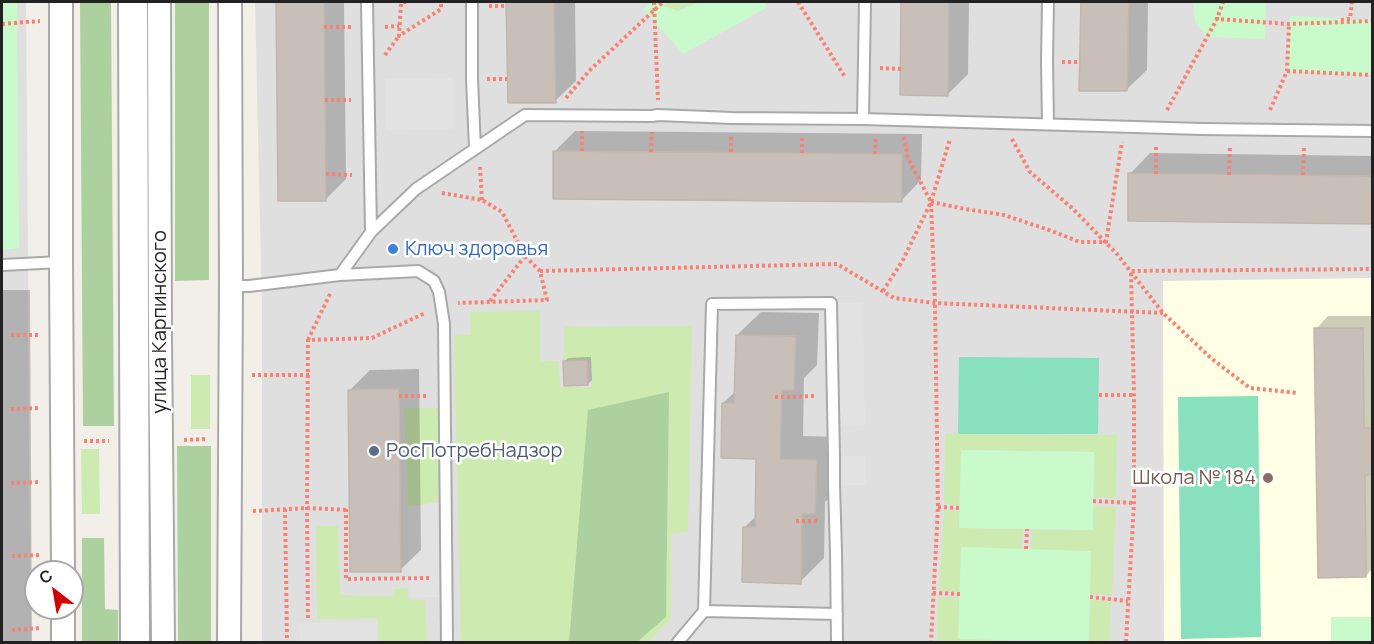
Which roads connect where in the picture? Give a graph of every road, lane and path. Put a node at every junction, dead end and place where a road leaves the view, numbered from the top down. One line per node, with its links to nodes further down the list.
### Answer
1 (61, 2): 55 (street)
2 (133, 2): 112 (street, улица Карпинского)
3 (159, 2): 113 (street, улица Карпинского)
4 (230, 2): 61 (street)
5 (367, 2): 23 (lane)
6 (406, 2): 7 (path)
7 (441, 2)
8 (471, 2): 42 (lane)
9 (654, 2): 16 (path)
10 (663, 2): 16 (path)
11 (798, 2): 28 (path)
12 (865, 2): 28 (lane)
13 (1048, 2): 36 (lane)
14 (1221, 2): 17 (path)
15 (1352, 2): 21 (path)
16 (655, 9): 30 (path); 31 (path)
17 (1217, 19): 21 (path); 38 (path)
18 (42, 21): 20 (path)
19 (1372, 21): 21 (path)
20 (2, 24)
21 (1290, 24): 24 (path)
22 (324, 27): 23 (path)
23 (367, 27): 27 (lane)
24 (1287, 71): 25 (path); 29 (path)
25 (1372, 75)
26 (325, 100): 27 (path)
27 (368, 100): 48 (lane)
28 (863, 105): 32 (lane)
29 (1270, 110)
30 (552, 115): 31 (lane); 42 (lane)
31 (658, 115): 32 (lane)
32 (863, 119): 33 (lane)
33 (902, 120): 34 (lane); 51 (path)
34 (956, 122): 35 (lane); 51 (path)
35 (1003, 123): 36 (lane); 53 (path)
36 (1048, 124): 37 (lane)
37 (1125, 127): 38 (lane); 53 (path)
38 (1156, 128): 39 (lane); 45 (path)
39 (1230, 130): 40 (lane); 46 (path)
40 (1305, 131): 41 (lane); 47 (path)
41 (1372, 131)
42 (475, 149): 49 (lane)
43 (481, 170): 50 (path)
44 (326, 174): 48 (path)
45 (1156, 174)
46 (1229, 175)
47 (1303, 175)
48 (369, 176): 52 (lane)
49 (416, 189): 50 (path); 52 (lane)
50 (482, 200): 54 (path)
51 (931, 202): 53 (path); 62 (path); 64 (path)
52 (370, 232): 60 (lane)
53 (1106, 242): 59 (path)
54 (525, 256): 58 (path); 63 (path)
55 (61, 261): 56 (lane); 99 (street)
56 (2, 266)
57 (1372, 269): 59 (path)
58 (540, 271): 62 (path); 63 (path)
59 (1131, 272): 66 (path); 67 (path)
60 (340, 275): 61 (lane); 65 (lane); 70 (path)
61 (231, 286): 114 (street)
62 (883, 291): 64 (path)
63 (490, 301): 65 (path)
64 (935, 303): 66 (path); 90 (path)
65 (442, 305): 70 (path); 78 (lane)
66 (1132, 311): 67 (path); 75 (path)
67 (1163, 313): 73 (path)
68 (11, 335): 69 (path)
69 (43, 335)
70 (308, 340): 72 (path)
71 (251, 375): 72 (path)
72 (309, 375): 91 (path)
73 (1298, 393)
74 (1099, 395): 75 (path)
75 (1134, 395): 89 (path)
76 (399, 396): 78 (path)
77 (833, 396): 79 (path); 105 (lane); 106 (lane)
78 (444, 397): 116 (lane)
79 (775, 397)
80 (43, 408): 81 (path)
81 (11, 409)
82 (207, 439): 83 (path)
83 (180, 440)
84 (77, 441): 85 (path)
85 (119, 441)
86 (43, 482): 87 (path)
87 (11, 483)
88 (1093, 501): 89 (path)
89 (1134, 503): 104 (path)
90 (938, 507): 92 (path); 101 (path)
91 (307, 508): 93 (path); 100 (path); 107 (path)
92 (960, 508)
93 (285, 509): 94 (path); 115 (path)
94 (252, 511)
95 (1027, 529): 96 (path)
96 (1026, 549)
97 (43, 555): 98 (path)
98 (12, 556)
99 (63, 560)
100 (409, 578)
101 (933, 592): 102 (path); 119 (path)
102 (960, 594)
103 (1090, 597): 104 (path)
104 (1128, 601): 120 (path)
105 (704, 611): 106 (lane); 117 (lane)
106 (837, 614): 118 (lane)
107 (308, 618)
108 (63, 620): 111 (street)
109 (43, 628): 110 (path)
110 (12, 630)
111 (63, 642)
112 (135, 642)
113 (163, 642)
114 (230, 642)
115 (287, 642)
116 (447, 642)
117 (678, 642)
118 (837, 642)
119 (931, 642)
120 (1126, 642)

